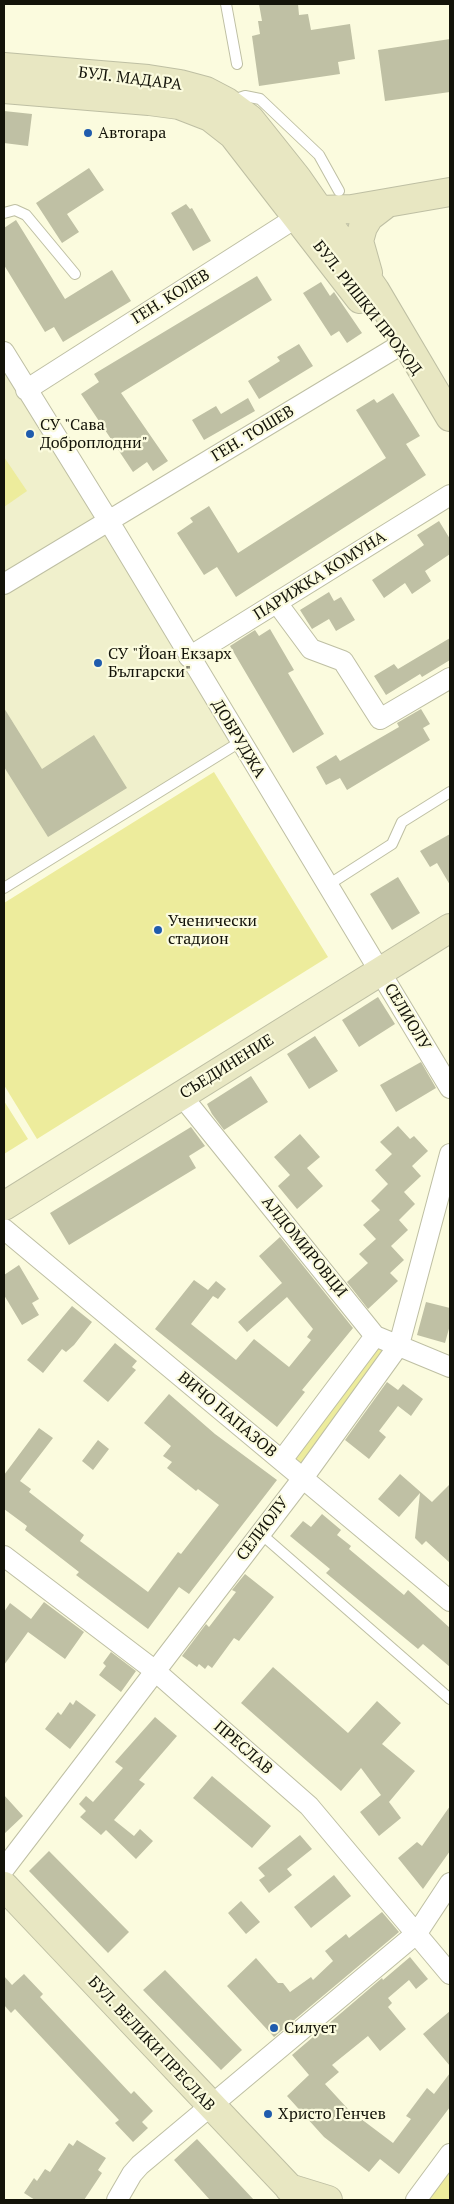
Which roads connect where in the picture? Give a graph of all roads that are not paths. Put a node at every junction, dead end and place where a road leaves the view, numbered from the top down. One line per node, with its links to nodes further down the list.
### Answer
1 (226, 4): 2 (lane)
2 (237, 64)
3 (4, 67): 5 (main road, БУЛ. МАДАРА)
4 (4, 89): 10 (main road, БУЛ. МАДАРА)
5 (227, 102): 7 (lane); 10 (main road, БУЛ. МАДАРА)
6 (450, 181): 7 (main road)
7 (340, 191): 10 (main road)
8 (450, 192): 9 (main road)
9 (386, 204): 10 (main road); 13 (main road)
10 (301, 205): 13 (main road, БУЛ. РИШКИ ПРОХОД); 14 (main road, БУЛ. РИШКИ ПРОХОД); 16 (street, ГЕН. КОЛЕВ)
11 (4, 213): 12 (lane)
12 (75, 274)
13 (375, 290): 17 (main road, БУЛ. РИШКИ ПРОХОД)
14 (397, 347): 17 (main road, БУЛ. РИШКИ ПРОХОД); 19 (street, ГЕН. ТОШЕВ)
15 (4, 352): 16 (street, ДОБРУДЖА)
16 (26, 390): 19 (street, ДОБРУДЖА)
17 (450, 417)
18 (450, 495): 21 (street, ПАРИЖКА КОМУНА)
19 (108, 520): 20 (street, ГЕН. ТОШЕВ); 22 (street, ДОБРУДЖА)
20 (4, 584)
21 (277, 603): 22 (street, ПАРИЖКА КОМУНА); 23 (street)
22 (189, 657): 24 (street, ДОБРУДЖА)
23 (450, 678)
24 (240, 742): 26 (street, ДОБРУДЖА); 27 (lane)
25 (450, 792): 26 (lane)
26 (328, 885): 29 (street, ДОБРУДЖА)
27 (4, 888)
28 (450, 928): 29 (main road, СЪЕДИНЕНИЕ)
29 (380, 972): 30 (street, СЕЛИОЛУ); 31 (main road, СЪЕДИНЕНИЕ)
30 (450, 1088)
31 (181, 1095): 33 (main road, СЪЕДИНЕНИЕ); 35 (street, АЛДОМИРОВЦИ)
32 (450, 1154): 36 (street, СЕЛИОЛУ)
33 (4, 1206)
34 (4, 1229): 38 (street, ВИЧО ПАПАЗОВ)
35 (376, 1336): 36 (street, АЛДОМИРОВЦИ); 38 (street)
36 (399, 1345): 37 (street, АЛДОМИРОВЦИ); 39 (street, СЕЛИОЛУ)
37 (450, 1367)
38 (282, 1460): 39 (street, ВИЧО ПАПАЗОВ)
39 (303, 1478): 40 (street, СЕЛИОЛУ); 42 (street, ВИЧО ПАПАЗОВ)
40 (260, 1533): 43 (street, СЕЛИОЛУ); 44 (lane)
41 (4, 1556): 43 (street, ПРЕСЛАВ)
42 (450, 1601)
43 (154, 1670): 45 (street, СЕЛИОЛУ); 48 (street, ПРЕСЛАВ)
44 (450, 1699)
45 (4, 1869)
46 (450, 1884): 48 (street)
47 (4, 1886): 50 (main road, БУЛ. ВЕЛИКИ ПРЕСЛАВ)
48 (417, 1933): 49 (street, ПРЕСЛАВ); 50 (street)
49 (450, 1974)
50 (211, 2108): 52 (main road, БУЛ. ВЕЛИКИ ПРЕСЛАВ); 53 (street)
51 (450, 2154): 55 (street)
52 (295, 2194): 54 (main road)
53 (117, 2200)
54 (328, 2200)
55 (416, 2200)

